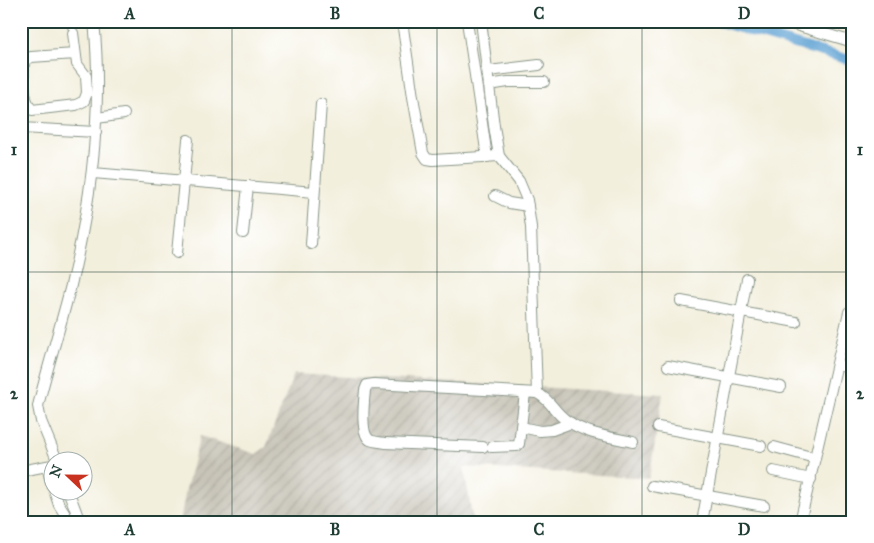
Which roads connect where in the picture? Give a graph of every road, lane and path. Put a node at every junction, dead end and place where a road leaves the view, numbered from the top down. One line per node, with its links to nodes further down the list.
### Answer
1 (94, 21): 15 (street)
2 (402, 21): 20 (street)
3 (467, 21): 20 (street)
4 (481, 21): 10 (street)
5 (782, 21): 7 (street)
6 (72, 26): 8 (street)
7 (853, 42)
8 (75, 54): 8 (street)
9 (539, 65): 10 (street)
10 (488, 71): 12 (street)
11 (544, 82): 12 (street)
12 (490, 85): 19 (street)
13 (321, 104): 24 (street)
14 (124, 114): 15 (street)
15 (97, 118): 17 (street)
16 (21, 128): 17 (street)
17 (96, 132): 21 (street)
18 (188, 140): 22 (street)
19 (499, 156): 20 (street); 26 (street)
20 (487, 157)
21 (93, 173): 22 (street); 49 (street)
22 (184, 181): 23 (street); 29 (street)
23 (248, 186): 24 (street); 27 (street)
24 (314, 192): 28 (street)
25 (495, 196): 26 (street)
26 (528, 206): 41 (street)
27 (243, 233)
28 (311, 244)
29 (177, 253)
30 (747, 279): 33 (street)
31 (681, 301): 33 (street)
32 (849, 312): 35 (street)
33 (741, 313): 34 (street); 38 (street)
34 (796, 322)
35 (837, 365): 37 (street); 50 (street)
36 (668, 366): 38 (street)
37 (853, 369)
38 (729, 377): 39 (street); 45 (street)
39 (781, 386)
40 (525, 393): 41 (street); 43 (street); 43 (street)
41 (537, 393): 42 (street)
42 (571, 423): 43 (street); 46 (street)
43 (521, 427)
44 (658, 427): 45 (street)
45 (718, 438): 47 (street); 56 (street)
46 (633, 442)
47 (761, 446)
48 (774, 447): 50 (street)
49 (48, 450)
50 (815, 458): 54 (street)
51 (42, 466): 52 (street)
52 (21, 470)
53 (773, 471): 54 (street)
54 (811, 479): 62 (street)
55 (652, 486): 56 (street)
56 (707, 496): 59 (street); 61 (street)
57 (58, 500): 60 (street)
58 (71, 500): 60 (street)
59 (764, 506)
60 (76, 521)
61 (702, 522)
62 (800, 522)

